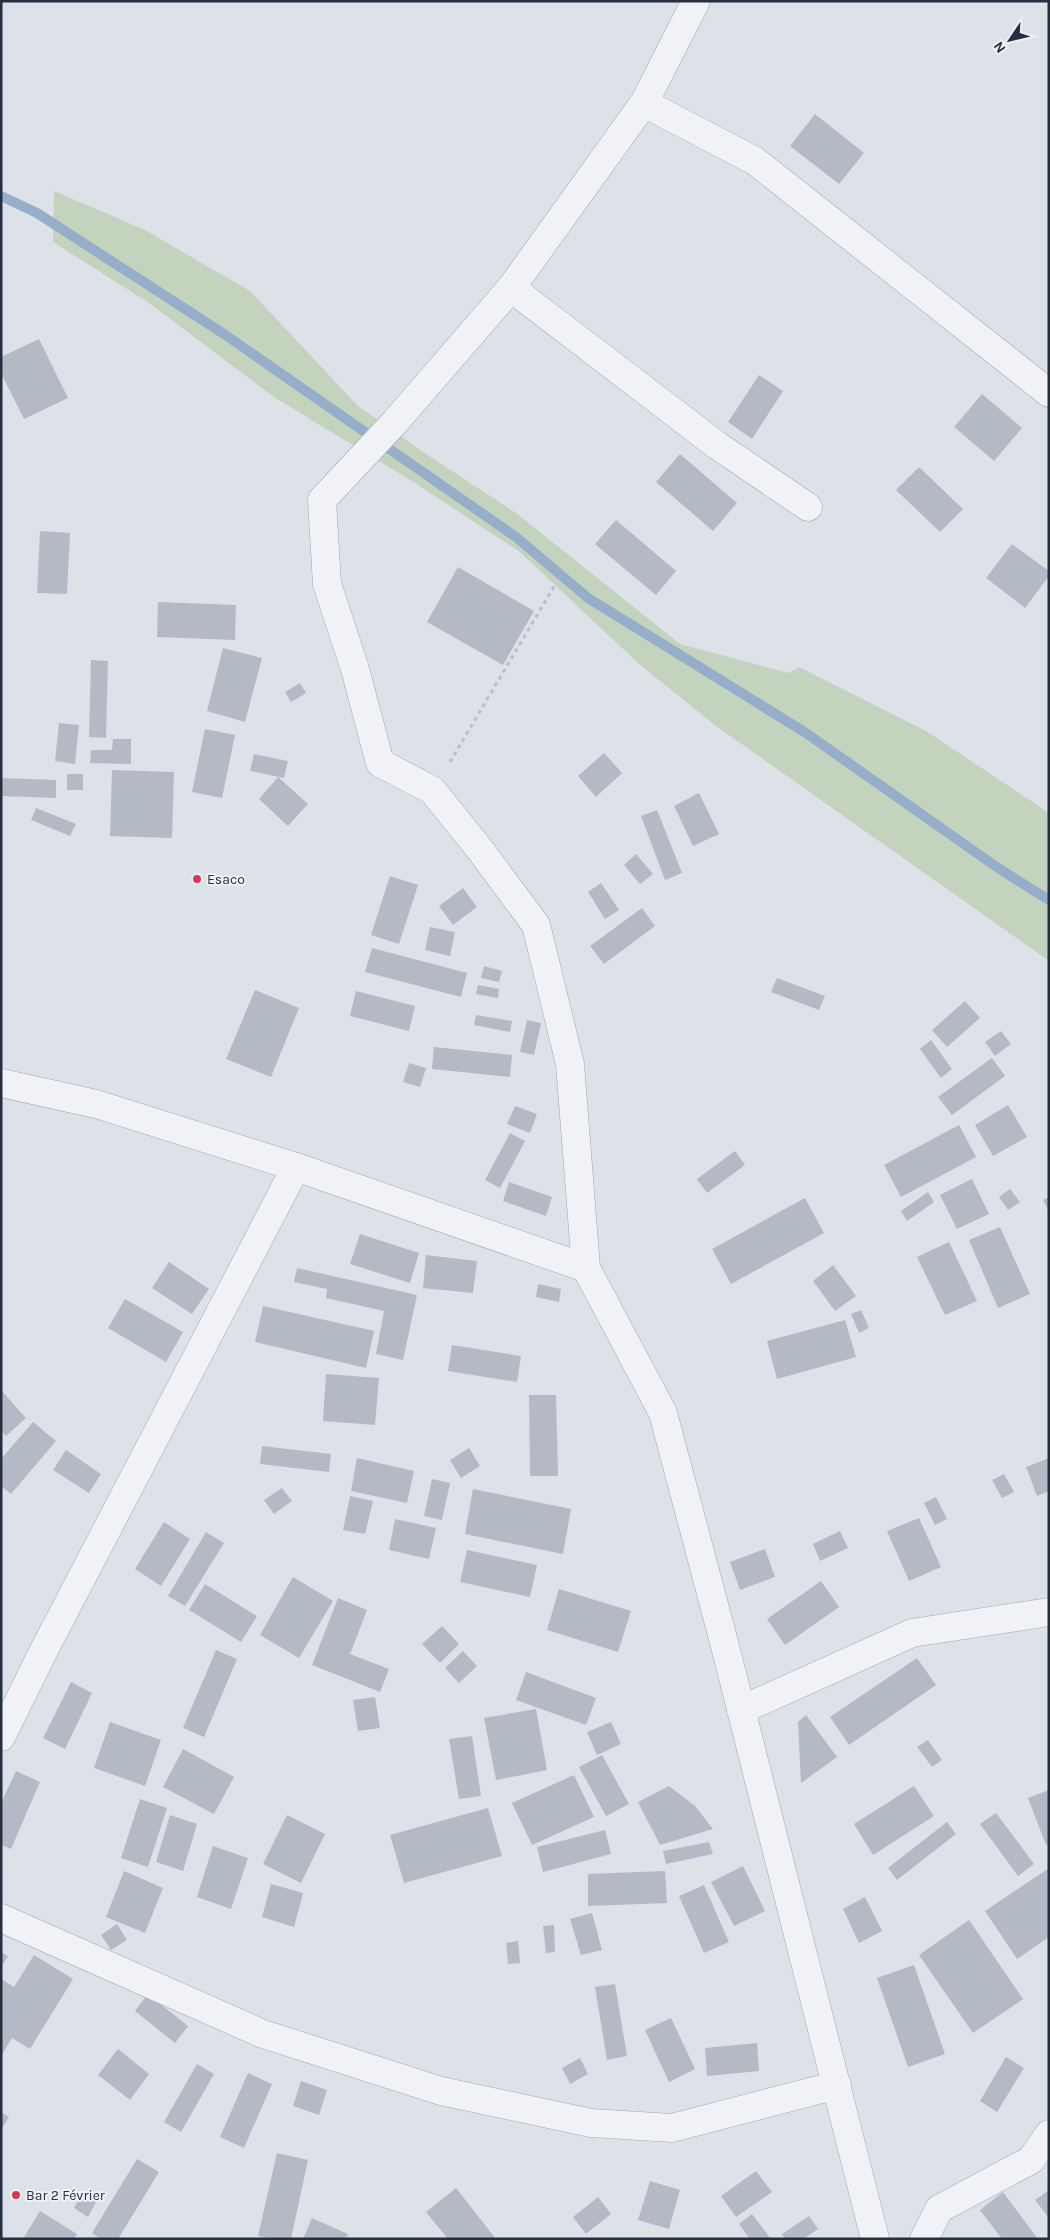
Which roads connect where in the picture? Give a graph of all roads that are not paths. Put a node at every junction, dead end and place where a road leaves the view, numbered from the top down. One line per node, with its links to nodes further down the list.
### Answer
1 (696, 1): 2 (street)
2 (644, 103): 3 (street); 4 (street)
3 (511, 288): 5 (street); 8 (street)
4 (1049, 393)
5 (808, 507)
6 (1, 1082): 7 (street)
7 (296, 1167): 8 (street); 11 (street)
8 (586, 1268): 10 (street)
9 (1049, 1612): 10 (street)
10 (741, 1710): 13 (street)
11 (1, 1737)
12 (1, 1918): 13 (street)
13 (837, 2085): 15 (street)
14 (1049, 2134): 16 (street)
15 (875, 2239)
16 (924, 2239)

